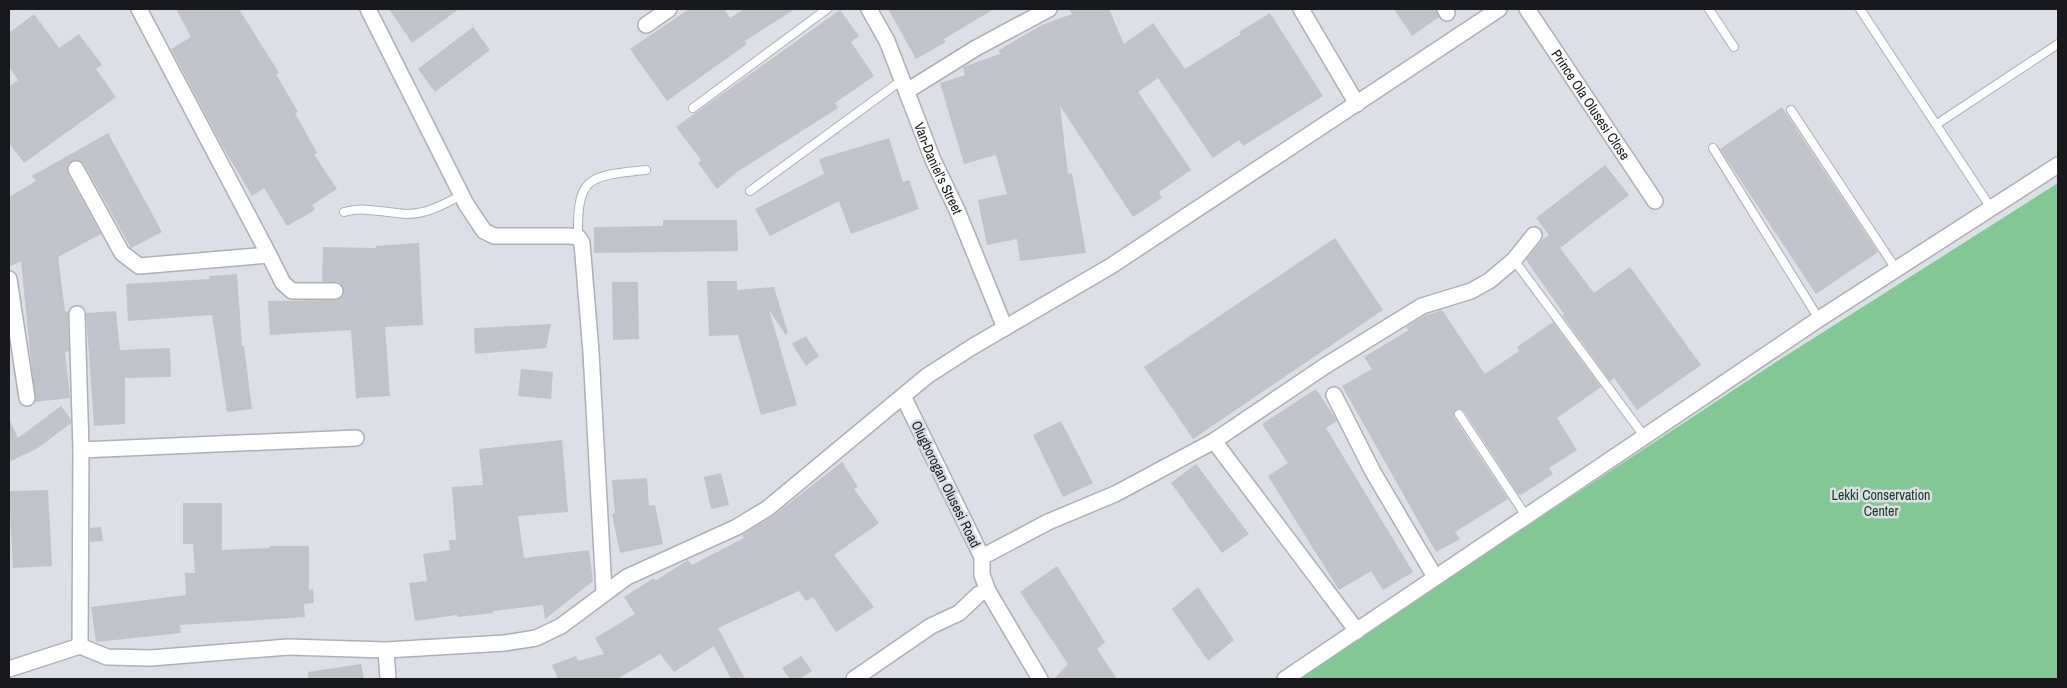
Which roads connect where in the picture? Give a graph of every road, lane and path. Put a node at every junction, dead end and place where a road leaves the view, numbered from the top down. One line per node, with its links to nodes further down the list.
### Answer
1 (139, 9): 31 (street)
2 (368, 9): 25 (street)
3 (669, 9): 12 (street)
4 (827, 9): 17 (lane)
5 (869, 9): 15 (street, Van-Daniel’s Street)
6 (1049, 9): 15 (street)
7 (1301, 9): 16 (street)
8 (1499, 9): 16 (street)
9 (1527, 9): 26 (street, Prince Ola Olusesi Close)
10 (1709, 9): 14 (lane)
11 (1860, 9): 19 (lane)
12 (646, 25)
13 (2058, 44): 19 (lane)
14 (1734, 47)
15 (904, 85): 24 (lane); 38 (street, Van-Daniel’s Street)
16 (1357, 104): 38 (street)
17 (693, 108)
18 (1791, 110): 33 (lane)
19 (1936, 124): 27 (lane)
20 (1713, 148): 37 (lane)
21 (2058, 165): 27 (street)
22 (76, 169): 31 (street)
23 (646, 170): 30 (lane)
24 (750, 191)
25 (462, 195): 28 (lane); 30 (street)
26 (1655, 201)
27 (1991, 208): 33 (street)
28 (344, 212)
29 (1534, 235): 32 (street)
30 (578, 237): 51 (street)
31 (269, 255): 35 (street)
32 (1514, 260): 43 (lane); 45 (street)
33 (1896, 269): 37 (street)
34 (9, 279): 41 (street)
35 (335, 291)
36 (77, 314): 46 (street)
37 (1819, 319): 43 (street)
38 (1005, 328): 40 (street)
39 (1334, 395): 49 (street)
40 (903, 396): 48 (street, Olugborogan Olusesi Road); 51 (street)
41 (27, 398)
42 (1459, 414): 47 (lane)
43 (1644, 436): 47 (street)
44 (356, 438): 46 (street)
45 (1214, 441): 48 (street); 52 (street)
46 (81, 450): 53 (street)
47 (1526, 516): 49 (street)
48 (982, 557): 50 (street, Olugborogan Olusesi Road)
49 (1435, 577): 52 (street)
50 (988, 590): 57 (street); 58 (street, Olugborogan Olusesi Road)
51 (604, 592): 54 (street)
52 (1357, 631): 59 (street)
53 (80, 646): 54 (street); 55 (street)
54 (386, 650): 56 (street)
55 (13, 672)
56 (388, 679)
57 (854, 679)
58 (1040, 679)
59 (1285, 679)

